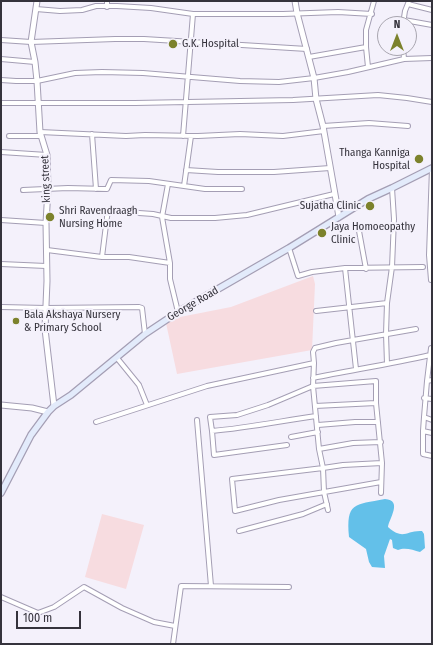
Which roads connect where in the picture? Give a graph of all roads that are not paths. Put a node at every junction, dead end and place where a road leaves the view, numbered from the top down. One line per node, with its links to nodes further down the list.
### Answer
1 (37, 1): 7 (street, king street)
2 (107, 1): 6 (street)
3 (295, 1): 9 (street)
4 (374, 1): 11 (street)
5 (408, 3): 8 (street); 12 (street)
6 (107, 7): 7 (street); 10 (street)
7 (36, 10): 16 (street, king street)
8 (432, 10)
9 (297, 13): 10 (street); 11 (street); 19 (street)
10 (193, 14): 17 (street)
11 (372, 14): 18 (street)
12 (405, 16)
13 (417, 23): 14 (street)
14 (432, 25)
15 (1, 40): 16 (street)
16 (31, 42): 17 (street); 24 (street, king street)
17 (191, 42): 19 (street); 26 (street)
18 (366, 47): 20 (street); 25 (street)
19 (307, 49): 20 (street)
20 (310, 57): 27 (street)
21 (404, 58): 22 (street); 25 (street)
22 (432, 58)
23 (1, 59): 24 (street)
24 (36, 62): 29 (street, king street)
25 (368, 67): 27 (street)
26 (187, 77): 27 (street); 29 (street); 31 (street)
27 (314, 78): 30 (street)
28 (1, 80): 29 (street)
29 (37, 81): 34 (street, king street)
30 (316, 99): 31 (street); 32 (street); 36 (street)
31 (185, 102): 34 (street); 40 (street)
32 (432, 102)
33 (1, 103): 34 (street)
34 (38, 103): 37 (street, king street)
35 (408, 126): 36 (street)
36 (323, 129): 41 (street); 44 (street)
37 (40, 134): 38 (street); 39 (street); 43 (street, king street)
38 (92, 134): 40 (street); 50 (street)
39 (9, 136)
40 (183, 136): 41 (street)
41 (191, 136): 46 (street)
42 (1, 152): 43 (street)
43 (47, 154): 53 (street, king street)
44 (330, 168): 46 (street); 54 (street)
45 (432, 168): 49 (main road, George Road); 70 (street)
46 (186, 170): 48 (street)
47 (168, 184): 48 (street); 50 (street); 55 (street)
48 (184, 186): 51 (street)
49 (392, 188): 56 (main road, George Road); 66 (street)
50 (96, 189): 53 (street)
51 (242, 189)
52 (23, 190): 53 (street)
53 (48, 190): 58 (street, king street)
54 (334, 194): 55 (street); 56 (street)
55 (162, 217): 62 (street); 63 (street)
56 (339, 217): 60 (main road, George Road)
57 (1, 220): 58 (street)
58 (46, 223): 61 (street, king street)
59 (359, 231): 69 (street)
60 (289, 248): 68 (street); 76 (main road, George Road)
61 (47, 250): 62 (street); 65 (street, king street)
62 (102, 257): 63 (street)
63 (170, 263): 76 (street)
64 (1, 264): 65 (street)
65 (46, 266): 74 (street, king street)
66 (392, 267): 67 (street); 69 (street); 71 (street)
67 (423, 267)
68 (345, 268): 69 (street); 73 (street)
69 (366, 268)
70 (431, 280)
71 (387, 303): 73 (street); 79 (street)
72 (1, 307): 74 (street)
73 (350, 307): 75 (street); 80 (street)
74 (46, 308): 78 (street); 96 (street, king street)
75 (316, 311)
76 (178, 312): 78 (main road, George Road)
77 (416, 329): 79 (street)
78 (145, 334): 83 (main road, George Road)
79 (386, 334): 80 (street); 86 (street)
80 (354, 340): 85 (street); 87 (street)
81 (432, 348): 82 (street)
82 (430, 355): 84 (street); 86 (street)
83 (117, 358): 95 (street); 96 (main road, George Road)
84 (430, 362): 89 (street)
85 (314, 363): 88 (street); 95 (street)
86 (387, 364): 87 (street)
87 (356, 369): 88 (street)
88 (312, 378): 90 (street)
89 (430, 380): 91 (street)
90 (313, 386): 93 (street); 97 (street); 106 (street)
91 (424, 398): 92 (street); 100 (street)
92 (432, 399)
93 (376, 403): 97 (street); 104 (street)
94 (1, 405): 98 (street)
95 (147, 405): 103 (street)
96 (54, 406): 98 (main road, George Road)
97 (315, 406): 99 (street)
98 (48, 412): 119 (main road, George Road)
99 (316, 416): 105 (street); 106 (street)
100 (424, 417): 102 (street); 107 (street)
101 (197, 420): 124 (street)
102 (432, 420)
103 (96, 422)
104 (378, 422): 105 (street); 111 (street)
105 (318, 425): 108 (street)
106 (212, 431): 112 (street)
107 (423, 431): 109 (street); 114 (street)
108 (318, 432): 110 (street); 113 (street)
109 (432, 433)
110 (291, 437)
111 (380, 442): 113 (street); 115 (street)
112 (287, 445)
113 (319, 449): 116 (street)
114 (432, 456)
115 (382, 464): 116 (street); 117 (street)
116 (323, 468): 118 (street); 118 (street)
117 (380, 482): 118 (street); 120 (street)
118 (324, 492): 121 (street)
119 (1, 493)
120 (381, 493)
121 (327, 504): 122 (street); 123 (street)
122 (328, 510)
123 (239, 531)
124 (211, 586): 125 (street); 127 (street)
125 (289, 587)
126 (1, 596): 127 (street)
127 (175, 626): 128 (street)
128 (172, 644)

